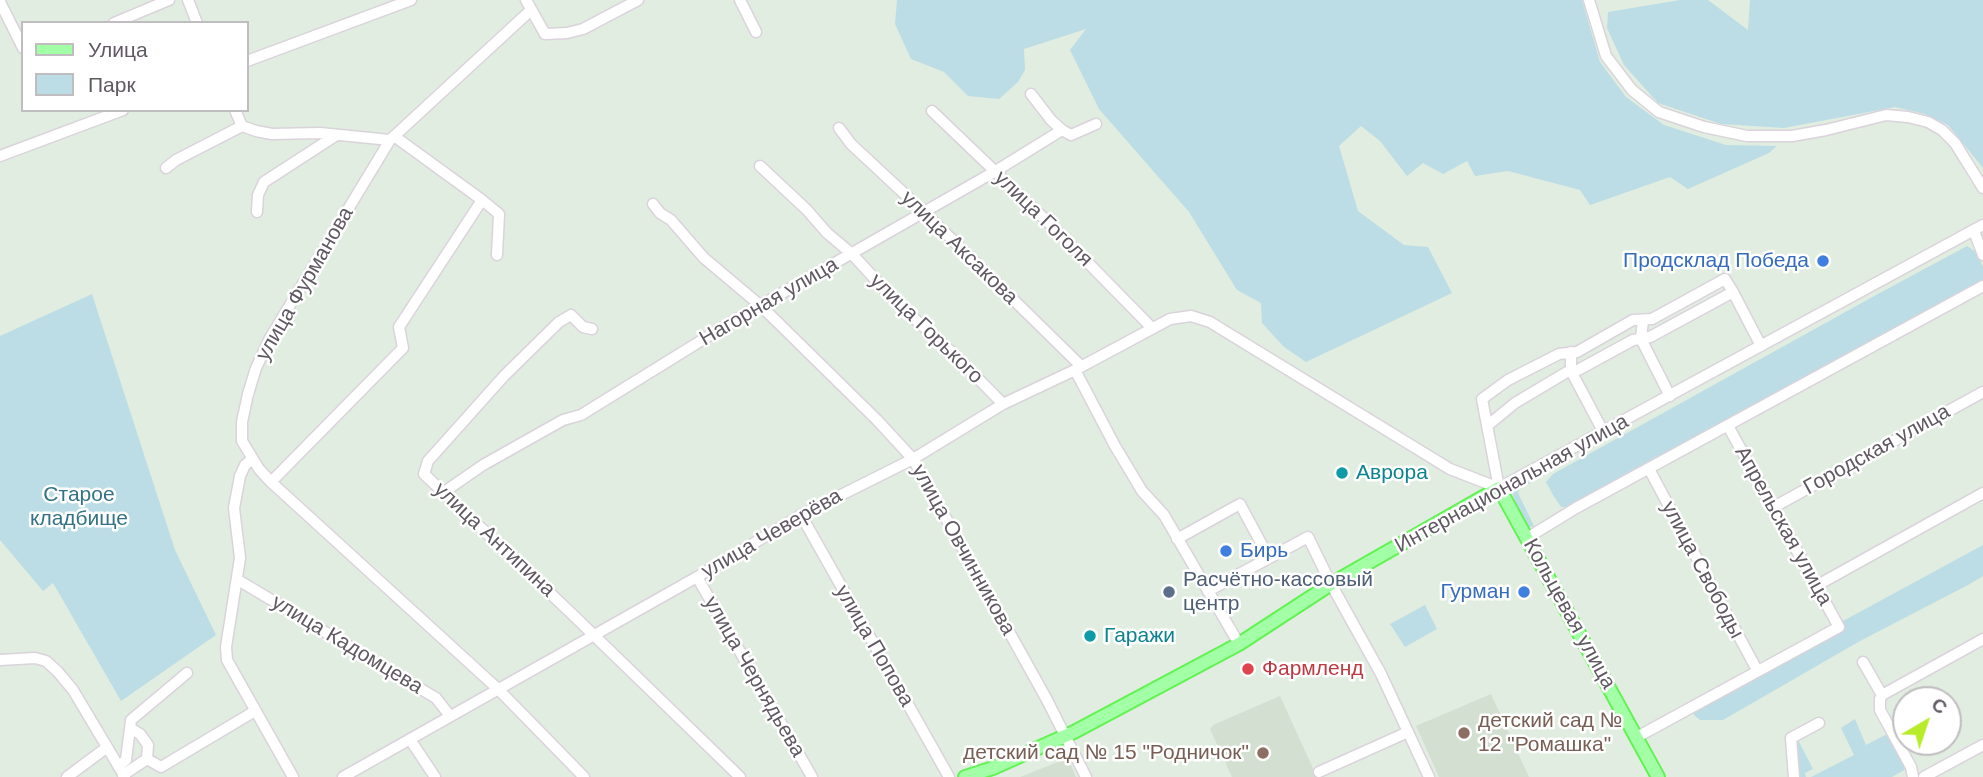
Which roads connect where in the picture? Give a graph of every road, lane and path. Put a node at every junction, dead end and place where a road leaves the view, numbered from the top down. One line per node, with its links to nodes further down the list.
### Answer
1 (169, 0): 10 (street)
2 (188, 0): 11 (street)
3 (411, 0): 14 (street)
4 (526, 0): 9 (street)
5 (638, 0): 9 (street)
6 (740, 0): 12 (street)
7 (1589, 0): 29 (street)
8 (0, 2): 13 (street)
9 (531, 10): 24 (street, улица Фурманова)
10 (119, 21)
11 (196, 21)
12 (756, 32)
13 (21, 44)
14 (248, 61)
15 (1031, 94): 22 (street)
16 (932, 111): 28 (street, улица Гоголя)
17 (118, 112): 25 (street)
18 (237, 112): 20 (street)
19 (1096, 124): 22 (street, Нагорная улица)
20 (242, 126): 23 (street); 27 (street)
21 (839, 128): 33 (street, улица Аксакова)
22 (1062, 130): 28 (street, Нагорная улица)
23 (335, 136): 24 (street); 32 (street)
24 (392, 138): 30 (street); 55 (street, улица Фурманова)
25 (0, 156)
26 (760, 166): 35 (street, улица Горького)
27 (166, 168)
28 (995, 172): 33 (street, Нагорная улица); 42 (street, улица Гоголя)
29 (1983, 188)
30 (482, 201): 36 (street); 58 (street)
31 (653, 204): 40 (street, улица Овчинникова)
32 (257, 212)
33 (924, 212): 35 (street, Нагорная улица); 47 (street, улица Аксакова)
34 (1978, 228): 37 (street); 45 (street, Интернациональная улица)
35 (852, 254): 40 (street, Нагорная улица); 51 (street, улица Горького)
36 (497, 255)
37 (1983, 255)
38 (1983, 286): 53 (street)
39 (1733, 292): 41 (street); 44 (street); 45 (street)
40 (761, 306): 56 (street, улица Овчинникова); 60 (street, Нагорная улица)
41 (1643, 320): 44 (street); 46 (street)
42 (1152, 328): 47 (street, улица Чеверёва); 59 (street, улица Чеверёва)
43 (593, 329): 60 (street, улица Антипина)
44 (1641, 339): 48 (street); 50 (street)
45 (1762, 346): 50 (street, Интернациональная улица)
46 (1571, 352): 48 (street); 52 (street)
47 (1078, 368): 51 (street, улица Чеверёва); 65 (street, улица Аксакова)
48 (1571, 371): 52 (street); 54 (street)
49 (1983, 392): 62 (street, Городская улица)
50 (1670, 396): 54 (street, Интернациональная улица)
51 (1003, 404): 56 (street, улица Чеверёва)
52 (1487, 426): 59 (street)
53 (1728, 426): 57 (street); 62 (street, Апрельская улица)
54 (1604, 433): 59 (street, Интернациональная улица)
55 (252, 459): 58 (street, улица Фурманова); 68 (street)
56 (913, 459): 63 (street, улица Чеверёва); 86 (street, улица Овчинникова)
57 (1649, 469): 64 (street); 77 (street, улица Свободы)
58 (271, 482): 79 (street, улица Фурманова)
59 (1499, 488): 64 (main road, Кольцевая улица); 69 (main road, Интернациональная улица)
60 (444, 492): 72 (street, улица Антипина)
61 (1983, 494): 70 (street)
62 (1772, 508): 70 (street, Апрельская улица)
63 (801, 515): 67 (street, улица Чеверёва); 102 (street, улица Попова)
64 (1527, 538): 87 (main road, Кольцевая улица)
65 (1177, 539): 66 (street); 71 (street, улица Аксакова)
66 (1269, 558): 69 (street); 71 (street)
67 (697, 577): 72 (street, улица Чеверёва); 101 (street, улица Чернядьева)
68 (238, 580): 81 (street); 82 (street, улица Кадомцева)
69 (1331, 584): 74 (main road, Интернациональная улица); 85 (street)
70 (1816, 586): 77 (street, Апрельская улица)
71 (1209, 591): 74 (street, улица Аксакова)
72 (593, 636): 79 (street, улица Чеверёва); 100 (street, улица Антипина)
73 (1983, 639): 80 (street)
74 (1239, 644): 86 (main road, Интернациональная улица)
75 (0, 660): 90 (street)
76 (1863, 662): 80 (street)
77 (1757, 670): 87 (street)
78 (187, 673): 84 (street)
79 (498, 689): 82 (street, улица Чеверёва); 99 (street, улица Фурманова)
80 (1882, 695): 108 (street)
81 (255, 711): 91 (street); 96 (street)
82 (450, 716): 88 (street, улица Чеверёва)
83 (1819, 723): 107 (street)
84 (130, 728): 91 (street); 93 (street)
85 (1408, 732): 92 (street); 105 (street)
86 (1066, 736): 94 (main road, Интернациональная улица); 104 (street, улица Овчинникова)
87 (1637, 737): 106 (main road, Кольцевая улица)
88 (411, 741): 97 (street, улица Чеверёва); 98 (street)
89 (1983, 745): 109 (street)
90 (106, 748): 93 (street); 95 (street)
91 (147, 759): 93 (street)
92 (1319, 772)
93 (122, 773)
94 (994, 773): 103 (main road, Интернациональная улица)
95 (67, 777)
96 (293, 777)
97 (343, 777)
98 (435, 777)
99 (584, 777)
100 (740, 777)
101 (812, 777)
102 (949, 777)
103 (964, 777)
104 (1087, 777)
105 (1429, 777)
106 (1658, 777)
107 (1794, 777)
108 (1913, 777)
109 (1924, 777)

